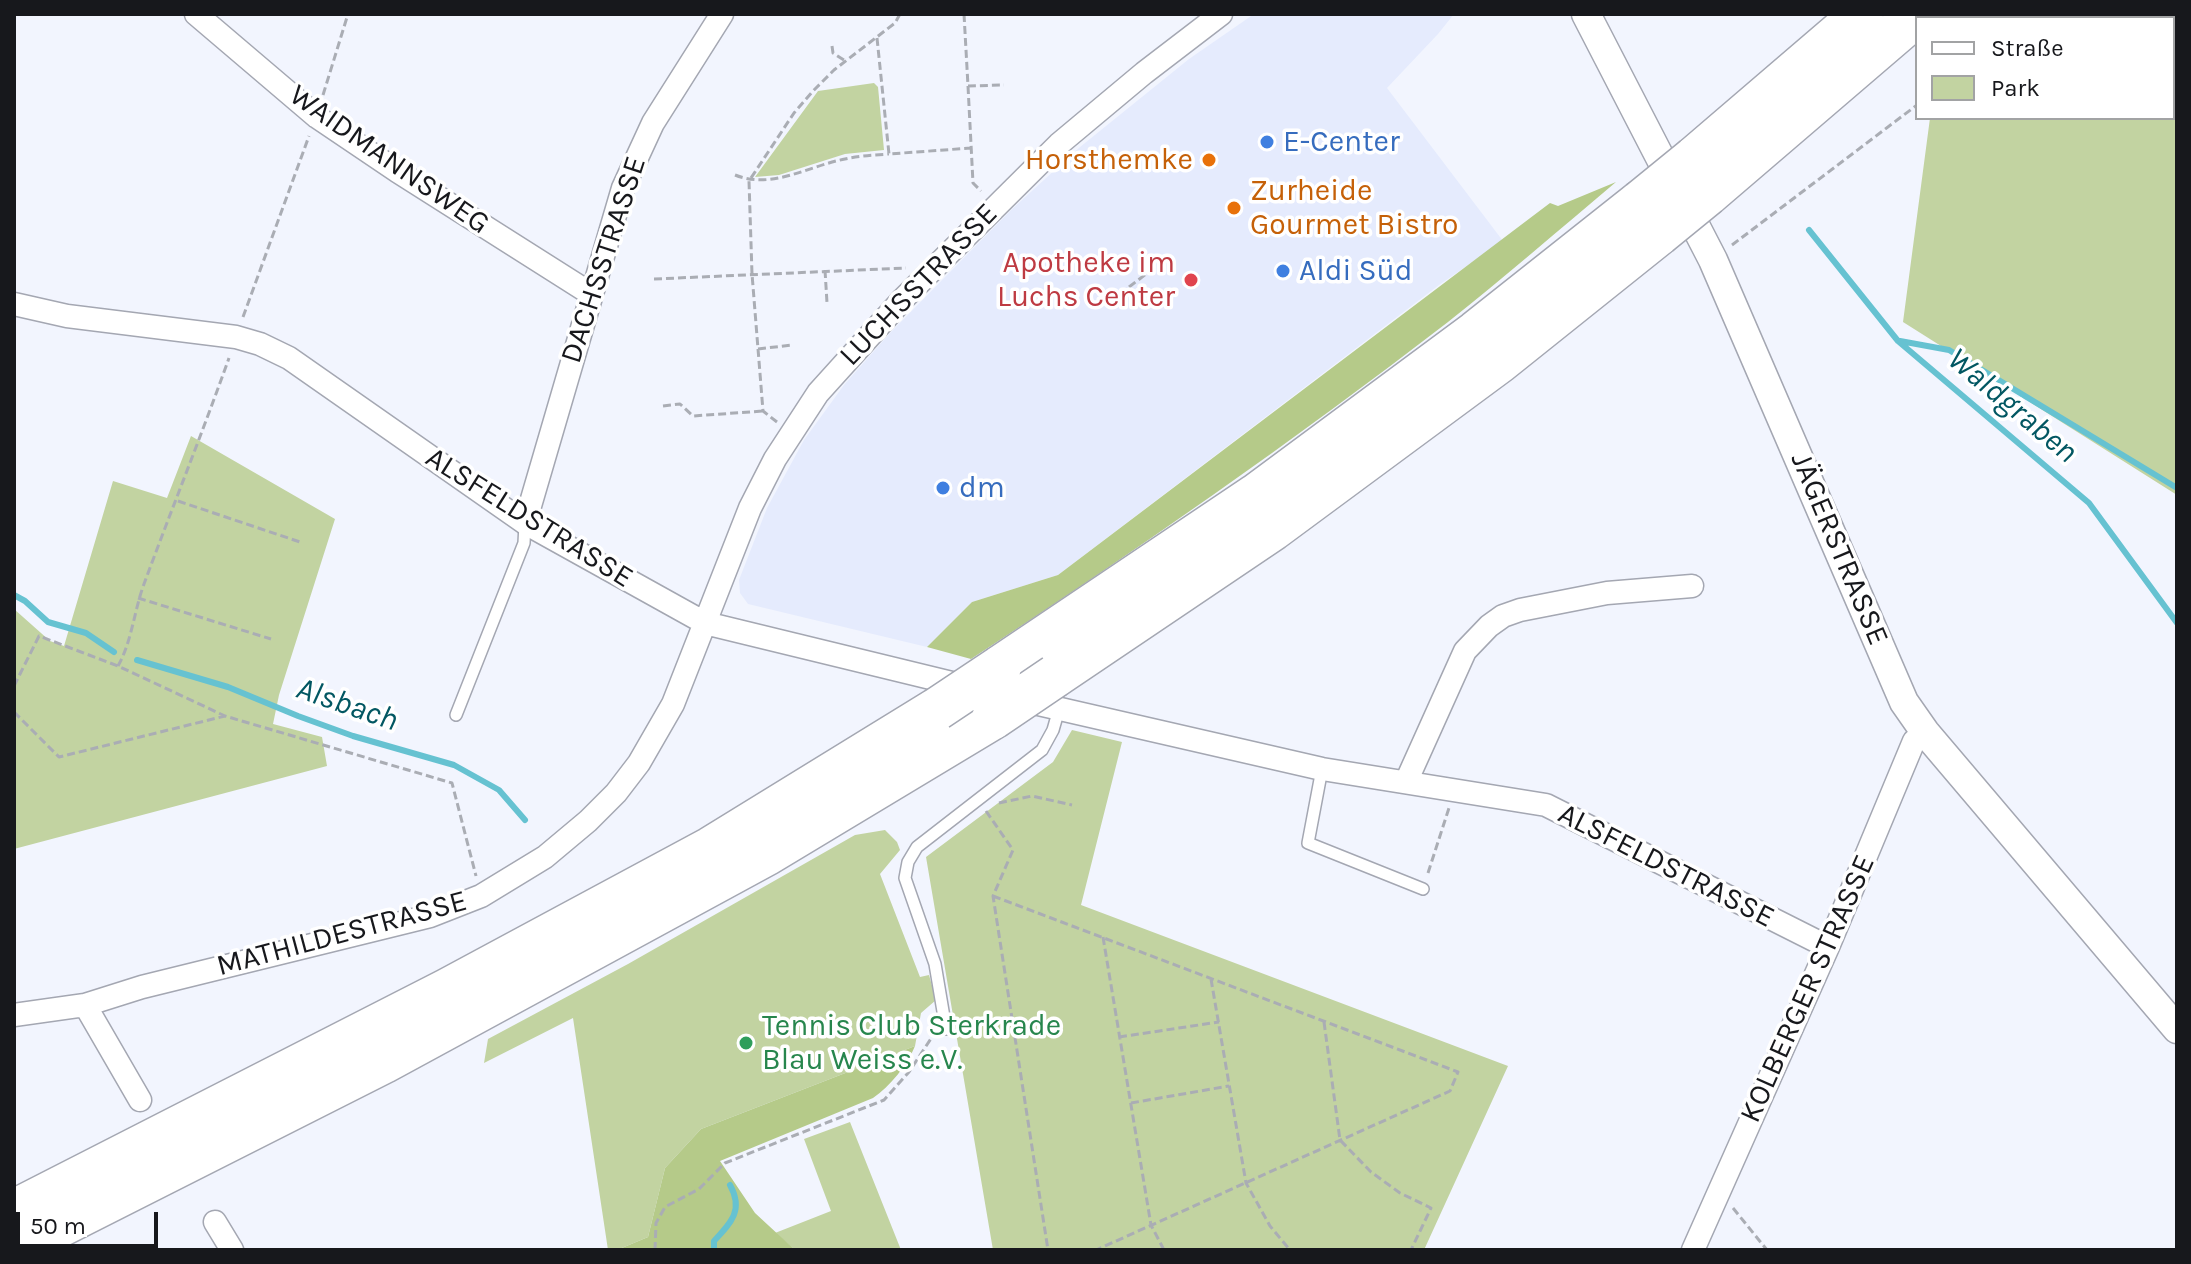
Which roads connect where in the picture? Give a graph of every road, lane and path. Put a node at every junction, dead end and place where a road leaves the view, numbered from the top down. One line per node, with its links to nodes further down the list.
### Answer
1 (196, 14): 16 (street, WAIDMANNSWEG)
2 (348, 14): 16 (path)
3 (722, 14): 31 (street, DACHSSTRASSE)
4 (900, 14): 10 (path)
5 (964, 14): 14 (path)
6 (1221, 14): 22 (street, LUCHSSTRASSE)
7 (1586, 14): 24 (street, JÄGERSTRASSE)
8 (1862, 14): 20 (highway)
9 (1915, 18): 20 (highway)
10 (877, 38): 12 (path); 18 (path)
11 (832, 46): 12 (path)
12 (846, 61): 21 (path)
13 (1004, 85): 14 (path)
14 (968, 86): 17 (path)
15 (1915, 107): 24 (path)
16 (317, 117): 31 (street, WAIDMANNSWEG); 34 (path)
17 (971, 148): 18 (path); 22 (path)
18 (889, 154): 21 (path)
19 (735, 175): 21 (path)
20 (1701, 176): 23 (highway, bridge)
21 (749, 181): 28 (path)
22 (995, 206): 26 (street, LUCHSSTRASSE)
23 (1650, 218): 49 (highway); 79 (highway, bridge)
24 (1713, 260): 53 (street, JÄGERSTRASSE)
25 (1158, 265): 30 (path)
26 (937, 267): 27 (path); 39 (street, LUCHSSTRASSE)
27 (825, 270): 28 (path); 32 (path)
28 (752, 274): 29 (path); 36 (path)
29 (654, 279)
30 (1129, 287)
31 (591, 294): 41 (street, DACHSSTRASSE)
32 (827, 303)
33 (14, 304): 34 (street, ALSFELDSTRASSE)
34 (236, 337): 40 (path); 41 (street, ALSFELDSTRASSE)
35 (792, 345): 36 (path)
36 (758, 349): 38 (path)
37 (663, 406): 38 (path)
38 (763, 411): 39 (path)
39 (791, 433): 45 (street, LUCHSSTRASSE)
40 (176, 501): 42 (path); 44 (path)
41 (525, 523): 45 (street, ALSFELDSTRASSE); 51 (lane)
42 (303, 543)
43 (1692, 586): 55 (street)
44 (138, 598): 46 (path); 47 (path)
45 (705, 623): 49 (street, ALSFELDSTRASSE); 61 (street, MATHILDESTRASSE)
46 (271, 639)
47 (118, 666): 48 (path); 52 (path)
48 (14, 686)
49 (1057, 693): 54 (street, ALSFELDSTRASSE); 57 (lane); 82 (highway, bridge)
50 (14, 712): 52 (path)
51 (456, 715)
52 (225, 716): 61 (path)
53 (1925, 732): 64 (street, KOLBERGER STRASSE); 71 (street, JÄGERSTRASSE)
54 (1322, 769): 55 (street, ALSFELDSTRASSE); 60 (lane)
55 (1406, 782): 56 (street, ALSFELDSTRASSE)
56 (1455, 790): 60 (path); 64 (street, ALSFELDSTRASSE)
57 (979, 797): 59 (path); 70 (lane)
58 (1072, 805): 59 (path)
59 (987, 813): 62 (path)
60 (1423, 889)
61 (481, 896): 66 (street, MATHILDESTRASSE)
62 (993, 896): 63 (path); 85 (path)
63 (1103, 937): 65 (path); 72 (path)
64 (1828, 947): 78 (street, KOLBERGER STRASSE)
65 (1211, 979): 68 (path); 69 (path)
66 (85, 1005): 67 (street, MATHILDESTRASSE); 74 (street)
67 (14, 1015)
68 (1219, 1022): 72 (path); 73 (path)
69 (1324, 1022): 76 (path); 76 (path)
70 (946, 1029): 84 (path)
71 (2177, 1029)
72 (1119, 1037): 75 (path)
73 (1229, 1086): 75 (path); 77 (path)
74 (140, 1100)
75 (1130, 1103): 81 (path)
76 (1340, 1140): 77 (path); 89 (path)
77 (1246, 1183): 81 (path); 88 (path)
78 (1715, 1199): 90 (street, KOLBERGER STRASSE); 91 (path)
79 (14, 1211)
80 (215, 1222): 83 (street)
81 (1151, 1225): 86 (path); 87 (path)
82 (14, 1249)
83 (232, 1250)
84 (655, 1250)
85 (1048, 1250)
86 (1096, 1250)
87 (1164, 1250)
88 (1290, 1250)
89 (1411, 1250)
90 (1693, 1250)
91 (1767, 1250)

